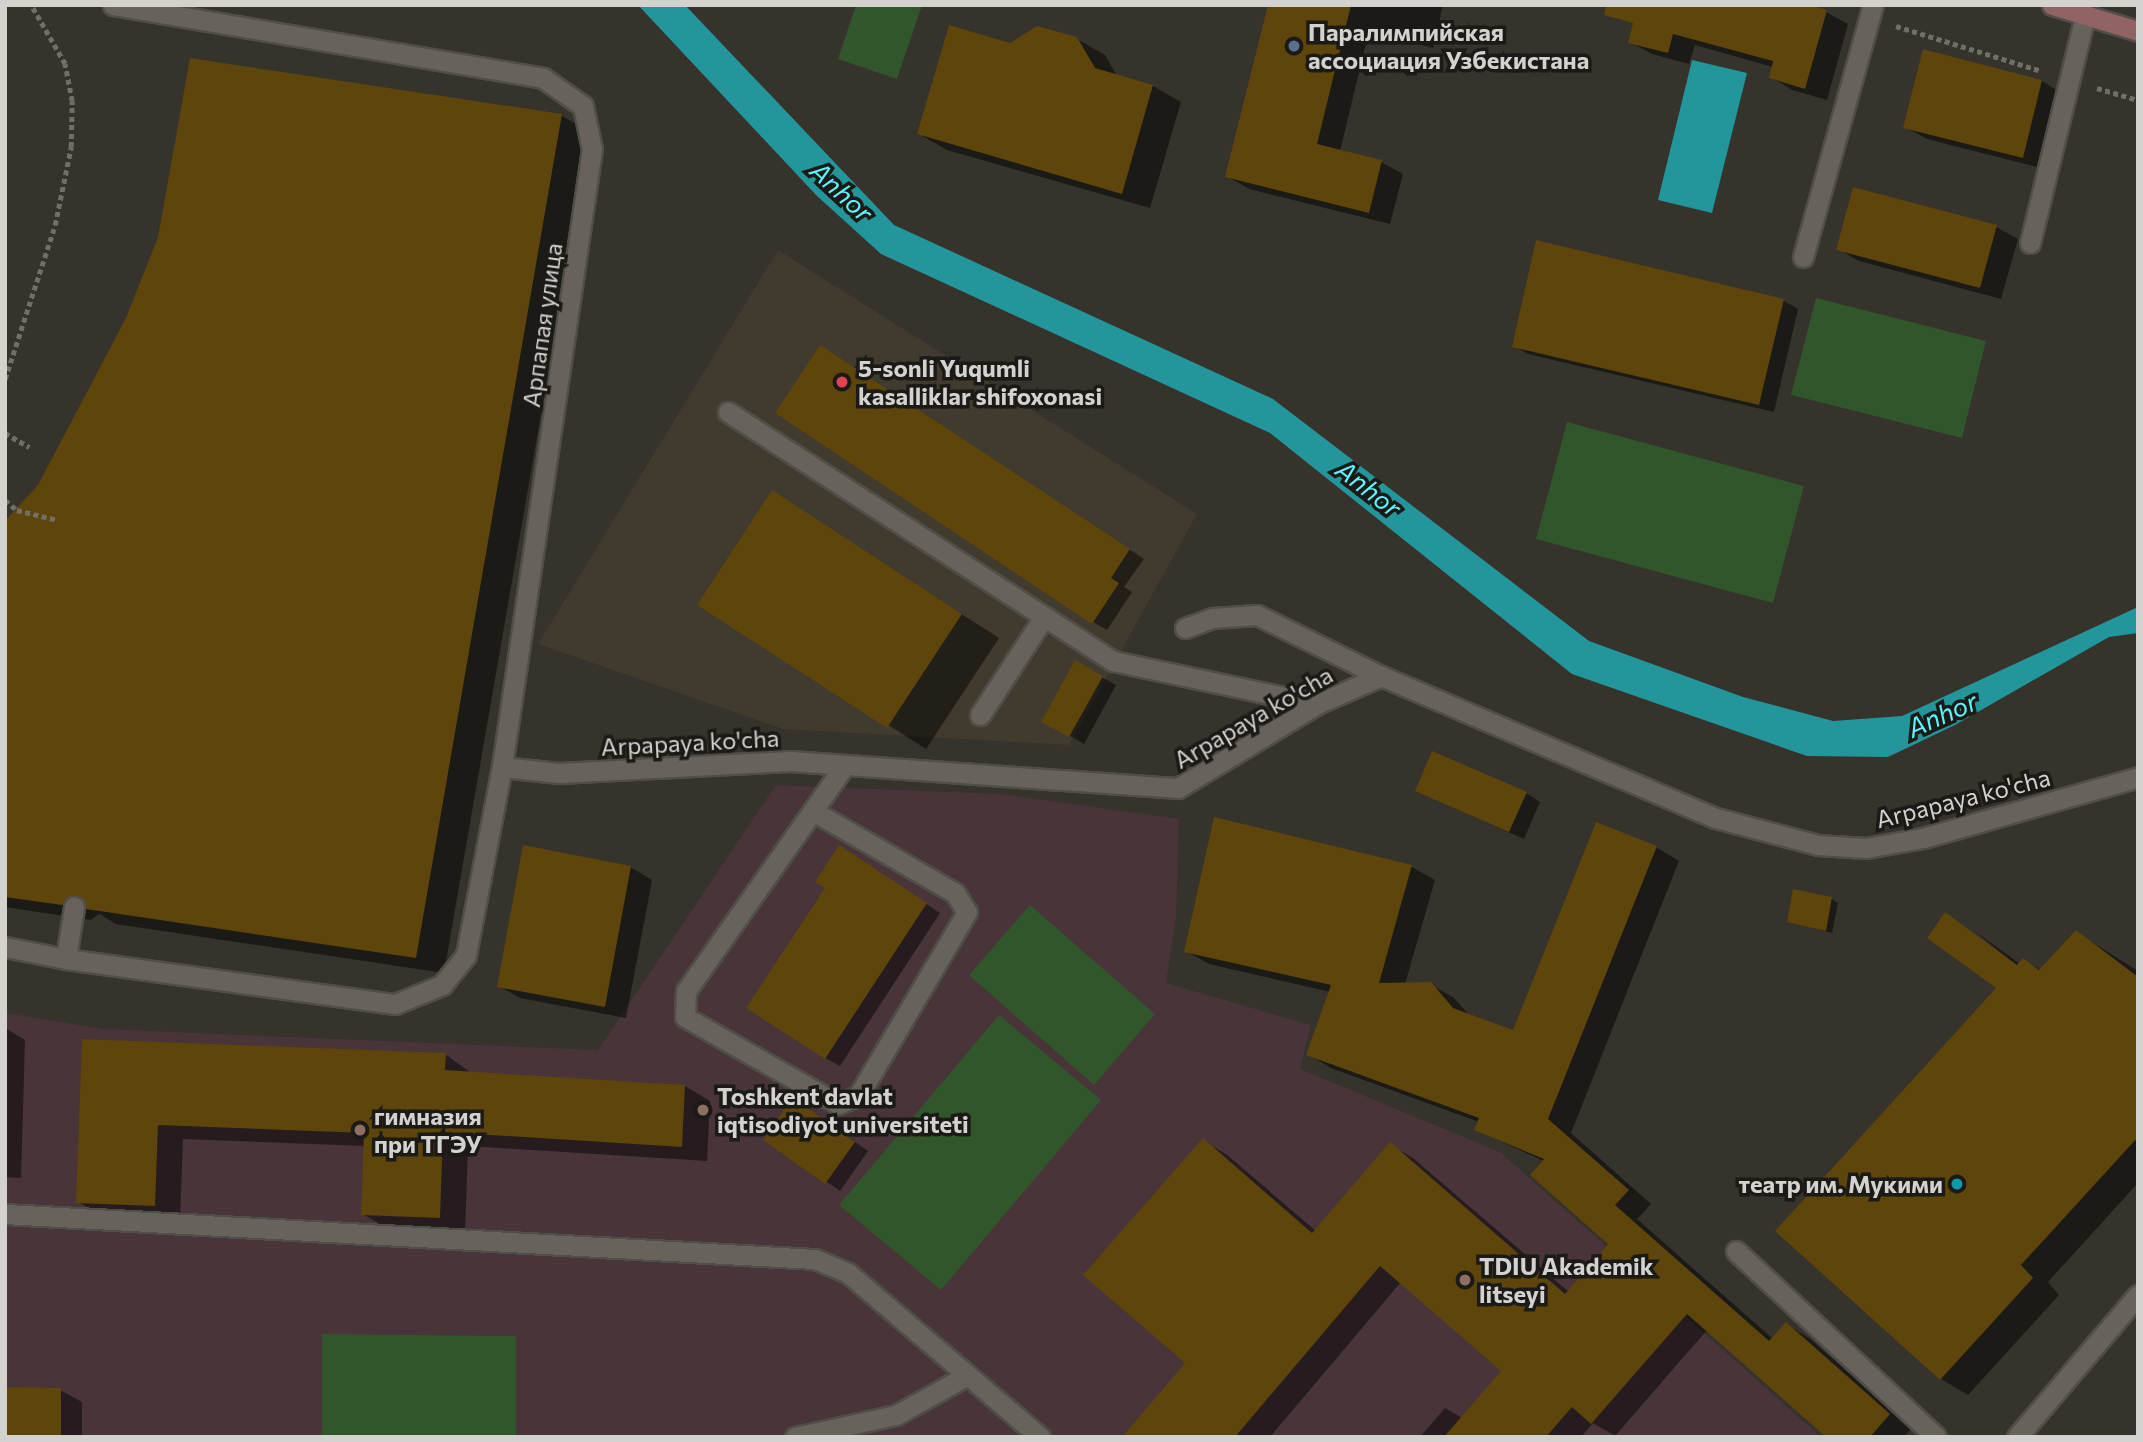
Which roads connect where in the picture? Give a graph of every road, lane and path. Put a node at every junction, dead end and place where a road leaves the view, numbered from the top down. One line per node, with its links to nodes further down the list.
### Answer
1 (31, 5): 11 (path)
2 (113, 5): 23 (street, Арпапая улица)
3 (2052, 5): 5 (main road)
4 (1872, 11): 7 (path); 10 (street)
5 (2085, 15): 6 (main road); 7 (street)
6 (2138, 31)
7 (2069, 80): 8 (path); 9 (street)
8 (2138, 100)
9 (2030, 243)
10 (1803, 257)
11 (5, 379)
12 (728, 412): 17 (street)
13 (5, 433): 14 (path)
14 (29, 447)
15 (5, 500): 16 (path)
16 (57, 520)
17 (1044, 617): 20 (street); 21 (street)
18 (1185, 628): 19 (street)
19 (1381, 676): 20 (street, Arpapaya ko'cha); 24 (street, Arpapaya ko'cha)
20 (1317, 704): 22 (street, Arpapaya ko'cha)
21 (980, 715)
22 (845, 765): 23 (street, Arpapaya ko'cha); 25 (street)
23 (502, 767): 28 (street, Арпапая улица)
24 (2138, 777)
25 (813, 811): 25 (street)
26 (74, 907): 28 (street)
27 (5, 947): 28 (street, Арпапая улица)
28 (66, 959)
29 (5, 1214): 32 (street)
30 (1736, 1251): 35 (street)
31 (2138, 1295): 36 (street)
32 (968, 1375): 33 (street); 34 (street)
33 (795, 1437)
34 (1040, 1437)
35 (1936, 1437)
36 (2017, 1437)

